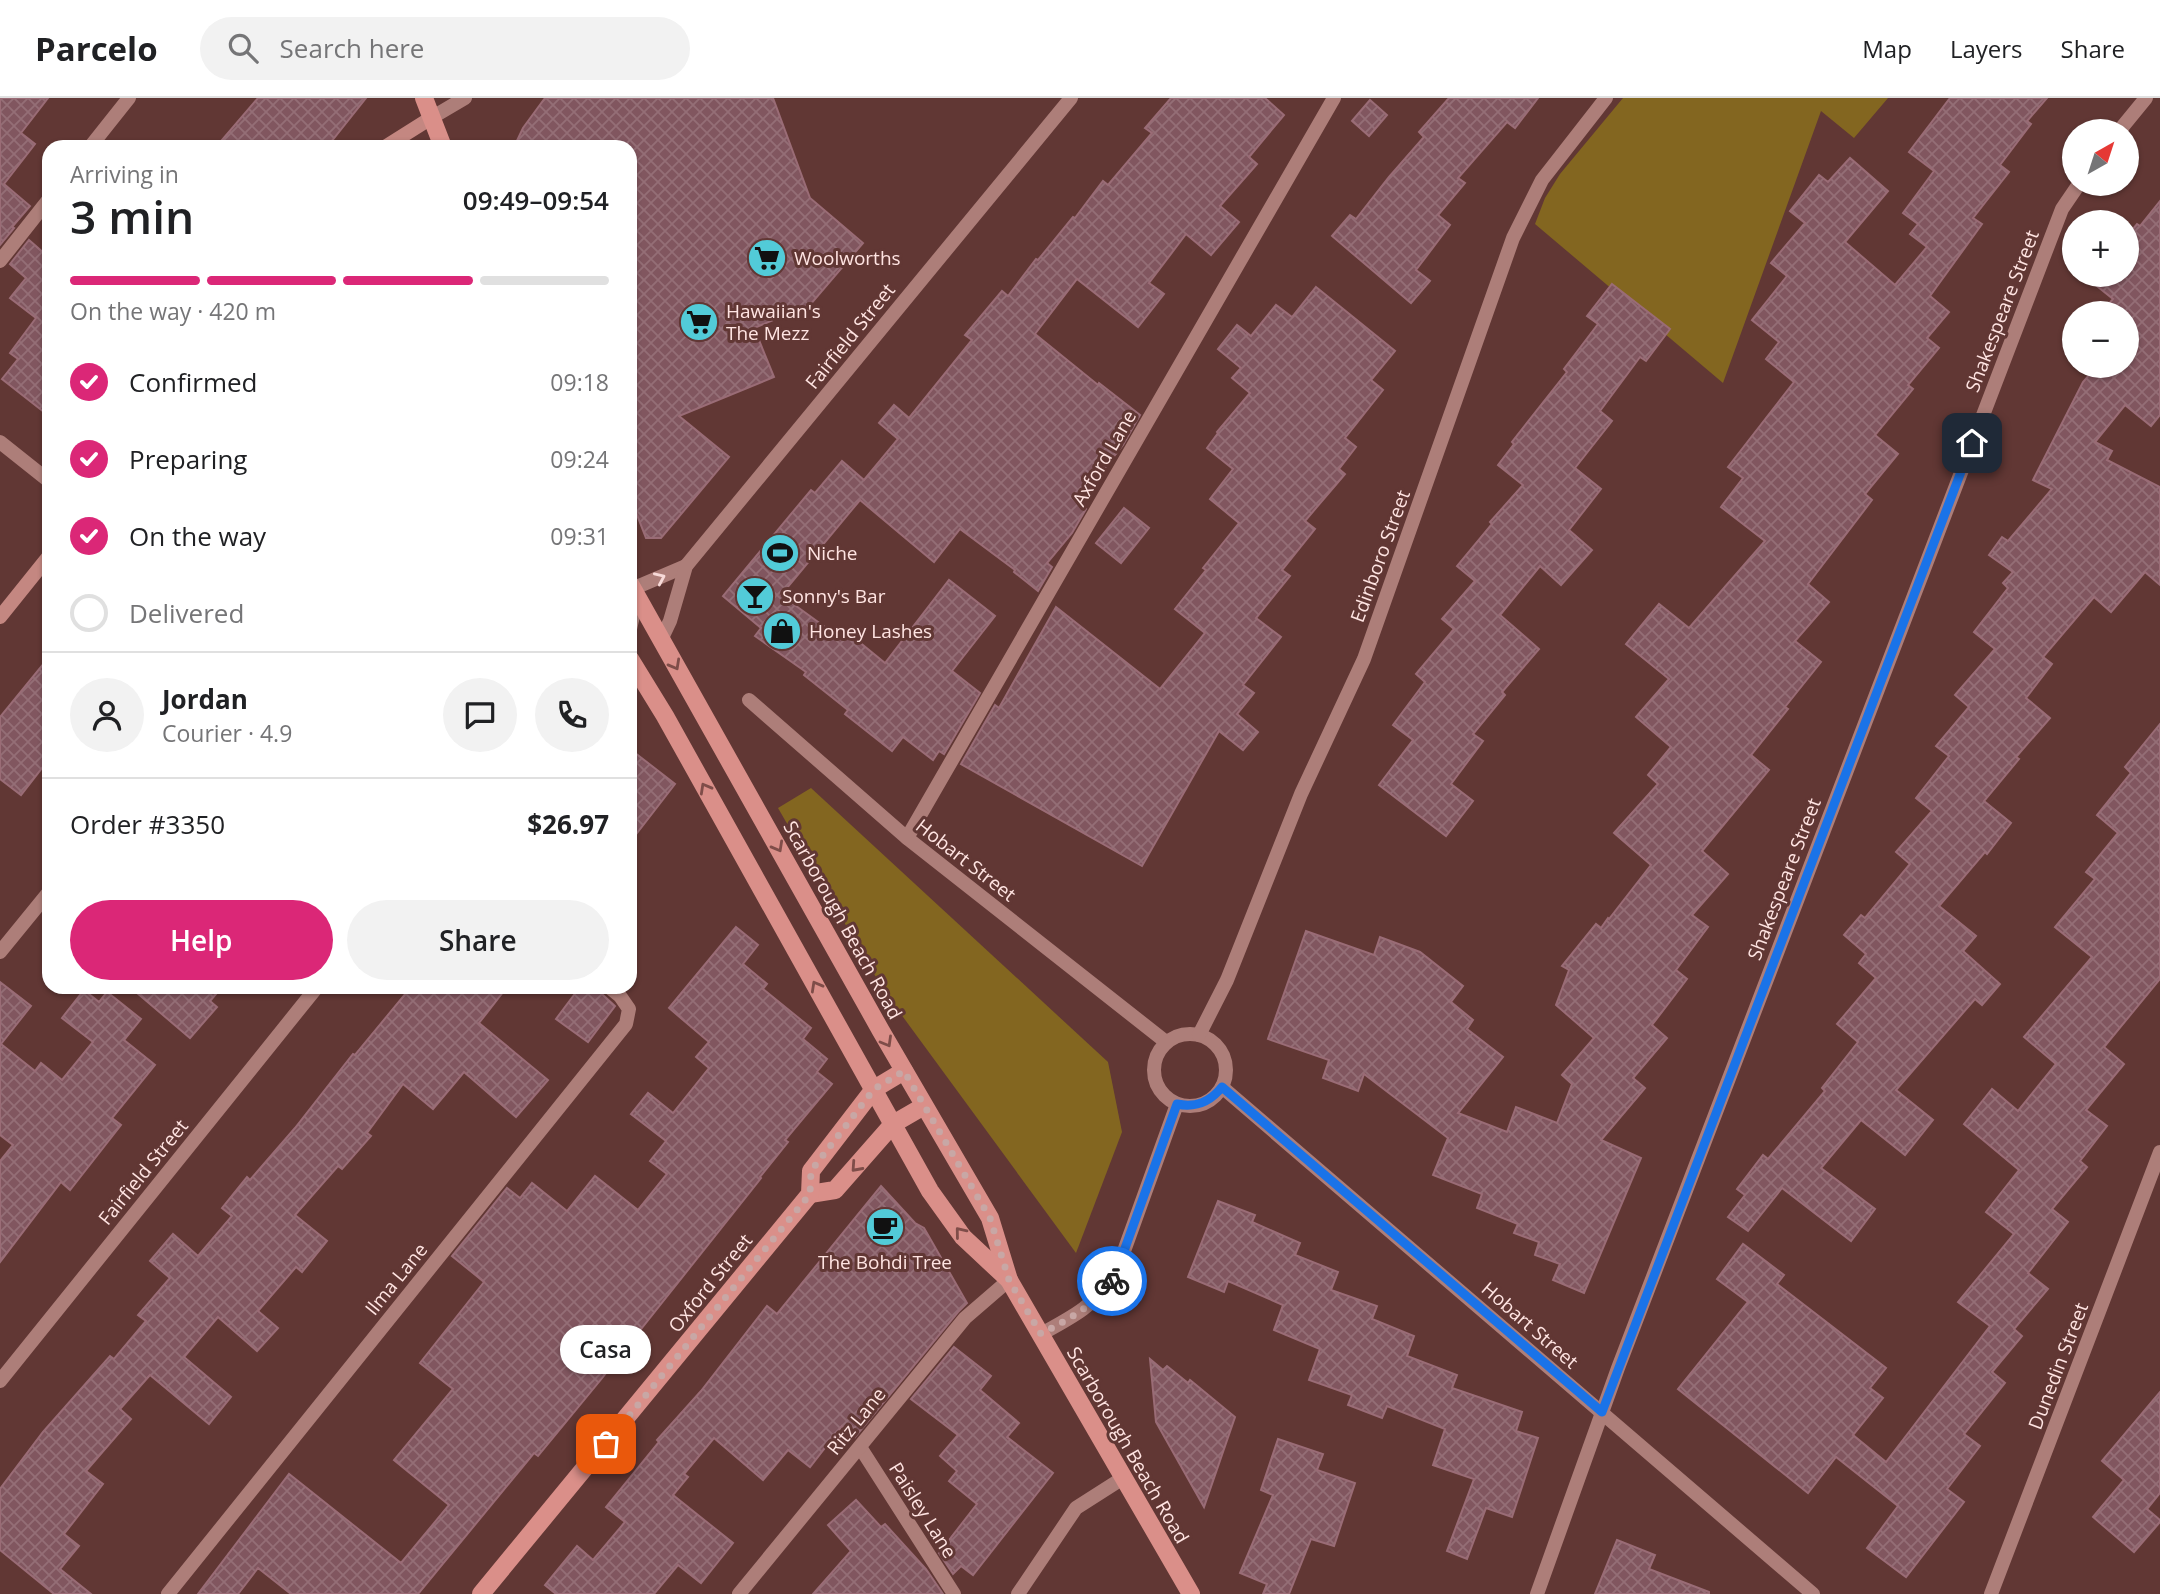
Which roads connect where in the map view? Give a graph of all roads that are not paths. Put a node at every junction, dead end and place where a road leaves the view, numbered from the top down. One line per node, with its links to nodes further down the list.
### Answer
1 (129, 98): 10 (street)
2 (424, 98): 8 (main road)
3 (465, 98): 8 (street)
4 (1071, 98): 19 (street, Fairfield Street)
5 (1334, 98): 26 (street, Axford Lane)
6 (1606, 98): 31 (street, Edinboro Street)
7 (2146, 98): 9 (street)
8 (431, 118): 11 (street); 12 (main road)
9 (2129, 119)
10 (96, 140)
11 (396, 140)
12 (440, 140)
13 (2071, 196): 44 (street, Shakespeare Street)
14 (42, 208): 15 (street)
15 (0, 261)
16 (0, 442): 17 (street)
17 (42, 475)
18 (42, 565): 22 (street)
19 (687, 566): 20 (street, Fairfield Street, one-way to 19); 23 (street, Fairfield Street)
20 (637, 585)
21 (637, 598): 23 (main road, Scarborough Beach Road)
22 (0, 617)
23 (661, 640): 33 (main road, Scarborough Beach Road, one-way to 33)
24 (637, 670): 35 (main road, Scarborough Beach Road, one-way to 24)
25 (749, 700): 26 (street, Hobart Street)
26 (907, 838): 32 (street, Hobart Street)
27 (42, 901): 28 (street)
28 (0, 952)
29 (311, 994): 43 (street, Fairfield Street)
30 (618, 994): 47 (street, Ilma Lane)
31 (1199, 1035): 32 (street); 34 (street)
32 (1166, 1042): 36 (street)
33 (904, 1071): 35 (main road, Oxford Street); 37 (main road, Scarborough Beach Road)
34 (1222, 1087): 36 (street); 44 (street, Hobart Street)
35 (874, 1089): 38 (main road, Scarborough Beach Road); 40 (main road, Oxford Street)
36 (1177, 1104): 42 (street)
37 (924, 1106): 38 (main road); 41 (main road, Scarborough Beach Road)
38 (893, 1124): 40 (main road, one-way to 40); 41 (main road, Scarborough Beach Road, one-way to 38)
39 (2160, 1152): 55 (street, Dunedin Street)
40 (810, 1194): 48 (main road, Oxford Street)
41 (1009, 1280): 42 (main road, Scarborough Beach Road); 45 (street, Ritz Lane)
42 (1041, 1334): 46 (main road, Scarborough Beach Road)
43 (0, 1381)
44 (1602, 1412): 53 (street, Shakespeare Street); 54 (street, Hobart Street)
45 (860, 1447): 49 (street, Ritz Lane); 50 (street, Paisley Lane)
46 (1123, 1478): 51 (street); 52 (main road, Scarborough Beach Road)
47 (167, 1594)
48 (481, 1594)
49 (740, 1594)
50 (954, 1594)
51 (1018, 1594)
52 (1191, 1594)
53 (1537, 1594)
54 (1813, 1594)
55 (1991, 1594)

